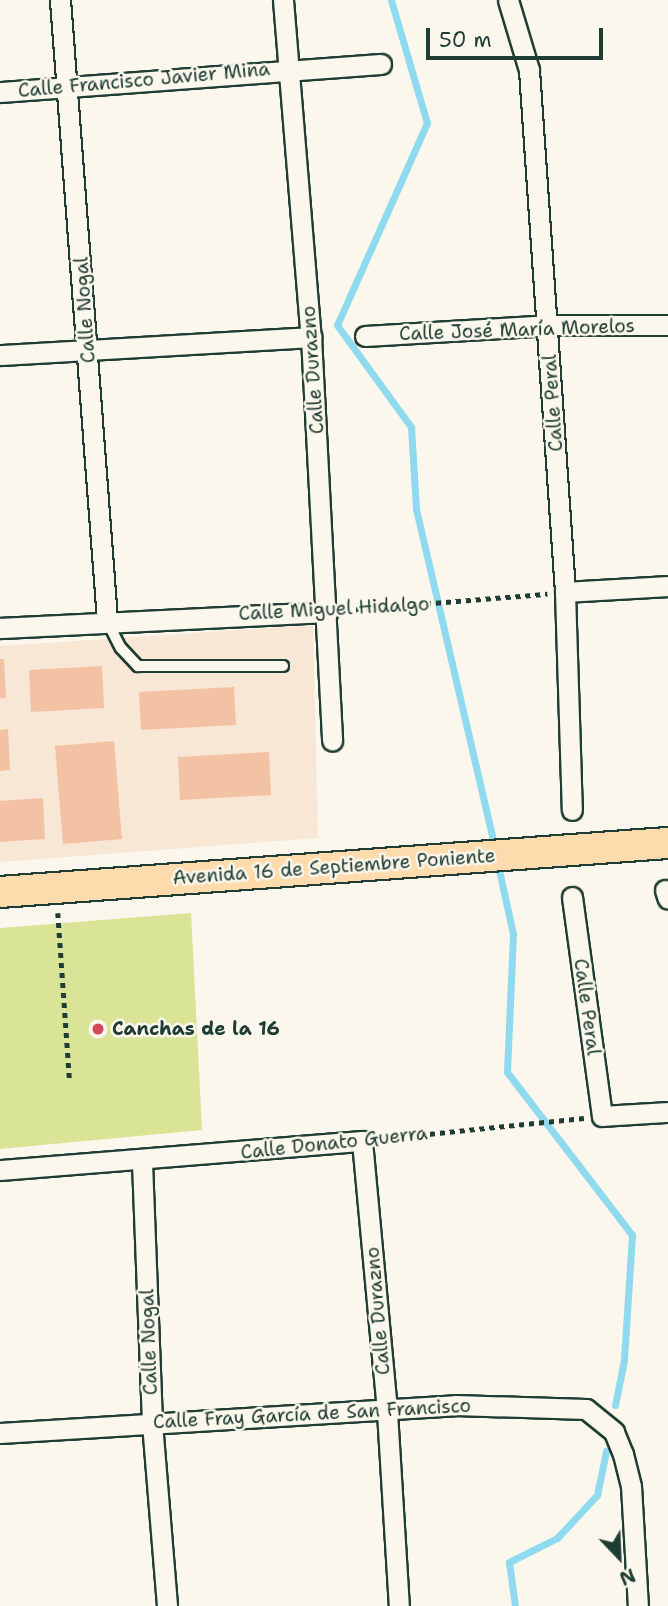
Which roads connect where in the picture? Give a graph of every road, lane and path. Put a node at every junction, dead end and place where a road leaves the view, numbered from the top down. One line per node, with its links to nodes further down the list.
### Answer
1 (60, 0): 6 (street, Calle Nogal)
2 (283, 0): 5 (street, Calle Durazno)
3 (508, 0): 8 (street, Calle Peral)
4 (381, 64): 5 (street, Calle Francisco Javier Mina)
5 (287, 69): 6 (street, Calle Francisco Javier Mina); 11 (street, Calle Durazno)
6 (68, 87): 7 (street, Calle Francisco Javier Mina); 12 (street, Calle Nogal)
7 (0, 92)
8 (548, 325): 9 (street, Calle José María Morelos); 10 (street, Calle José María Morelos); 15 (street, Calle Peral)
9 (668, 325)
10 (365, 336)
11 (311, 337): 12 (street); 16 (street, Calle Durazno)
12 (89, 348): 13 (street); 17 (street, Calle Nogal)
13 (0, 355)
14 (668, 586): 15 (street)
15 (565, 592): 16 (path, Calle Miguel Hidalgo); 21 (street, Calle Peral)
16 (328, 612): 17 (street, Calle Miguel Hidalgo); 20 (street, Calle Durazno)
17 (107, 619): 18 (street, Calle Miguel Hidalgo); 19 (lane)
18 (0, 628)
19 (283, 666)
20 (332, 740)
21 (572, 810)
22 (668, 843): 23 (main road, Avenida 16 de Septiembre Poniente)
23 (56, 887): 24 (main road, Avenida 16 de Septiembre Poniente); 26 (path)
24 (0, 892)
25 (572, 897): 28 (street, Calle Peral)
26 (70, 1083)
27 (668, 1112): 28 (street)
28 (602, 1116): 29 (path, Calle Donato Guerra)
29 (362, 1141): 30 (street, Calle Donato Guerra); 32 (street, Calle Durazno)
30 (142, 1162): 31 (street, Calle Donato Guerra); 33 (street, Calle Nogal)
31 (0, 1170)
32 (387, 1412): 33 (street, Calle Fray García de San Francisco); 36 (street, Calle Durazno); 37 (street, Calle Fray García de San Francisco)
33 (152, 1423): 34 (street, Calle Fray García de San Francisco); 35 (street, Calle Nogal)
34 (0, 1433)
35 (167, 1606)
36 (399, 1606)
37 (638, 1606)

